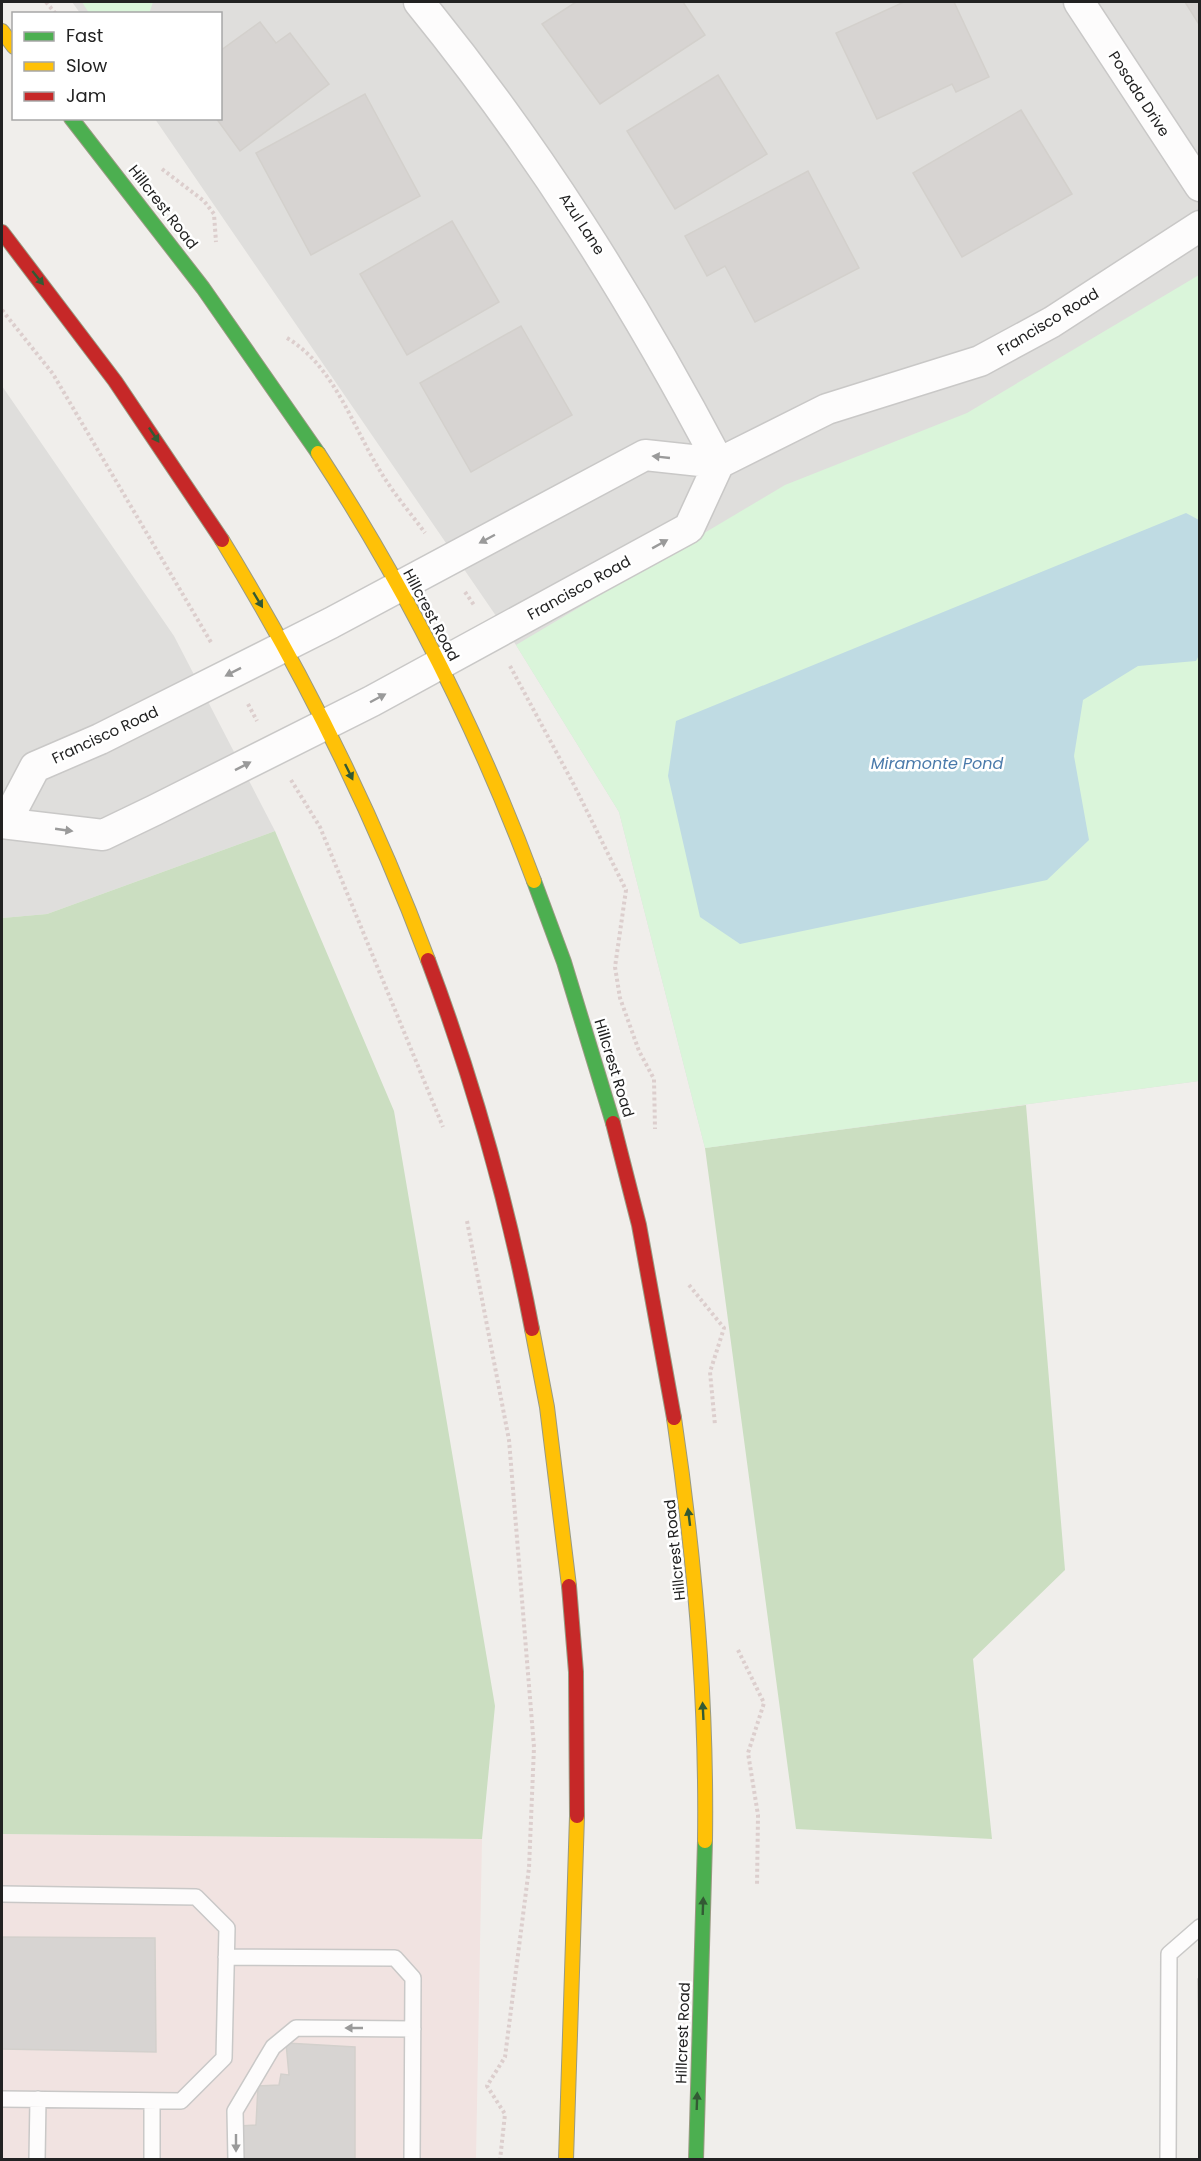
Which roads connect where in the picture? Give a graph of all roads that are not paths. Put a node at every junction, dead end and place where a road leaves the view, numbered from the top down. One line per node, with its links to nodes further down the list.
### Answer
1 (419, 2): 9 (street, Azul Lane)
2 (1079, 2): 6 (street, Posada Drive)
3 (2, 32): 4 (street)
4 (12, 44)
5 (74, 120): 10 (street, Hillcrest Road)
6 (1200, 186)
7 (1200, 226): 9 (street, Francisco Road)
8 (2, 232): 11 (street, one-way to 11)
9 (719, 463): 10 (street, Francisco Road, one-way to 10); 12 (street, Francisco Road, one-way to 9)
10 (398, 587): 11 (street, Francisco Road); 12 (street, Hillcrest Road)
11 (285, 646): 13 (street); 14 (street, Francisco Road, one-way to 14)
12 (439, 665): 13 (street, Francisco Road, one-way to 12); 27 (street, Hillcrest Road, one-way to 12)
13 (326, 724): 14 (street, Francisco Road, one-way to 13); 26 (street, one-way to 26)
14 (4, 822)
15 (2, 1894): 17 (lane)
16 (1200, 1928): 28 (lane)
17 (226, 1957): 18 (lane); 21 (lane)
18 (413, 2029): 24 (lane, one-way to 24); 25 (lane)
19 (2, 2099): 20 (lane)
20 (38, 2099): 21 (lane); 22 (lane)
21 (152, 2101): 23 (lane)
22 (38, 2160)
23 (152, 2160)
24 (236, 2160)
25 (412, 2160)
26 (566, 2160)
27 (696, 2160)
28 (1168, 2160)

